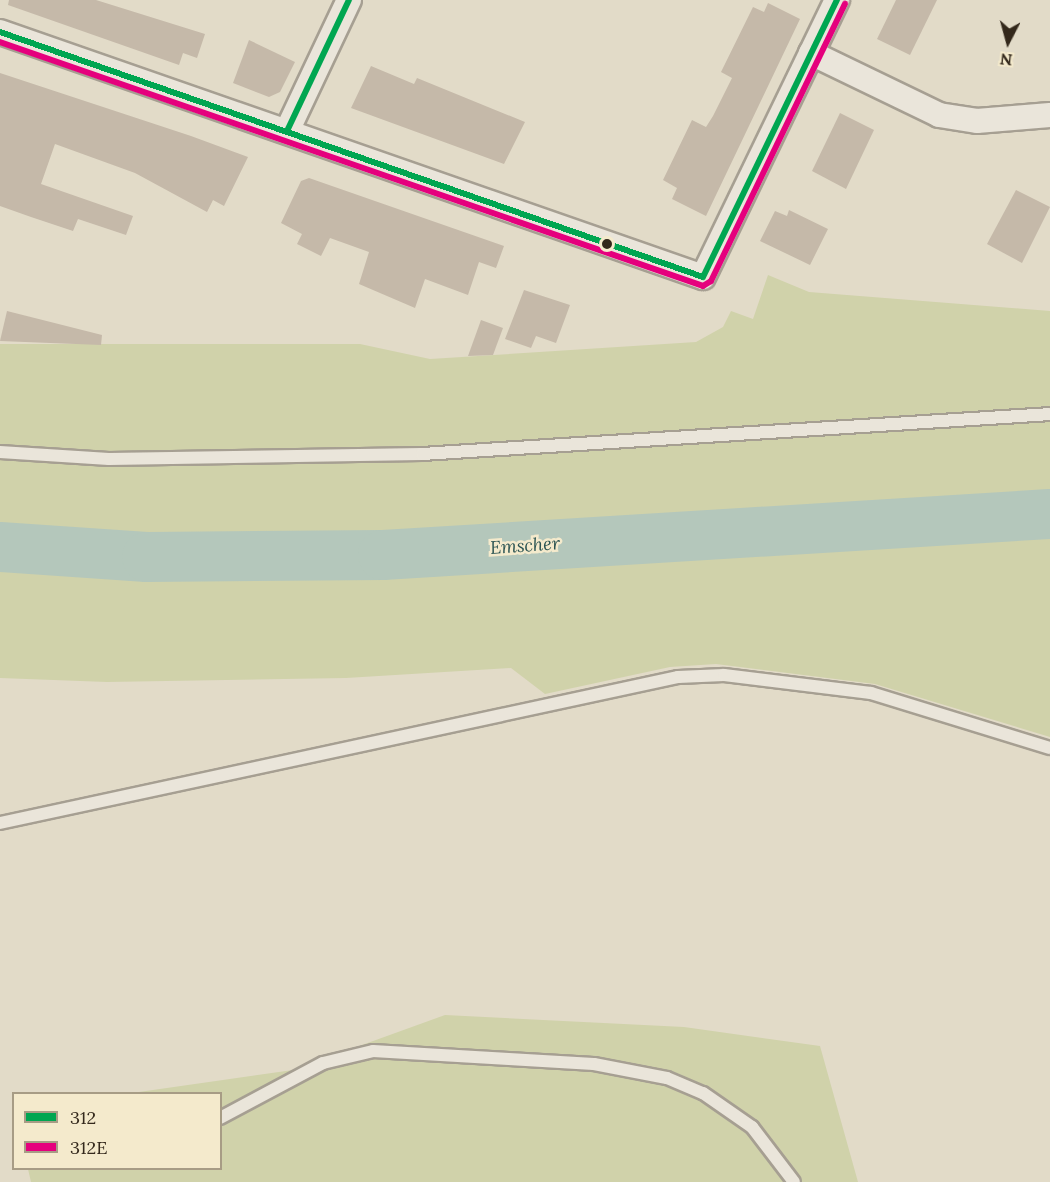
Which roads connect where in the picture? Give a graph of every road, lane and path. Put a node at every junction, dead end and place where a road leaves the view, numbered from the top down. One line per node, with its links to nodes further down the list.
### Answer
1 (349, 0): 6 (street)
2 (837, 0): 4 (street)
3 (0, 32): 6 (street)
4 (811, 53): 5 (street); 6 (street)
5 (1050, 115)
6 (287, 131)
7 (1050, 414): 8 (lane)
8 (0, 452)
9 (1050, 748): 10 (lane)
10 (0, 823)
11 (222, 1117): 12 (lane)
12 (795, 1182)

